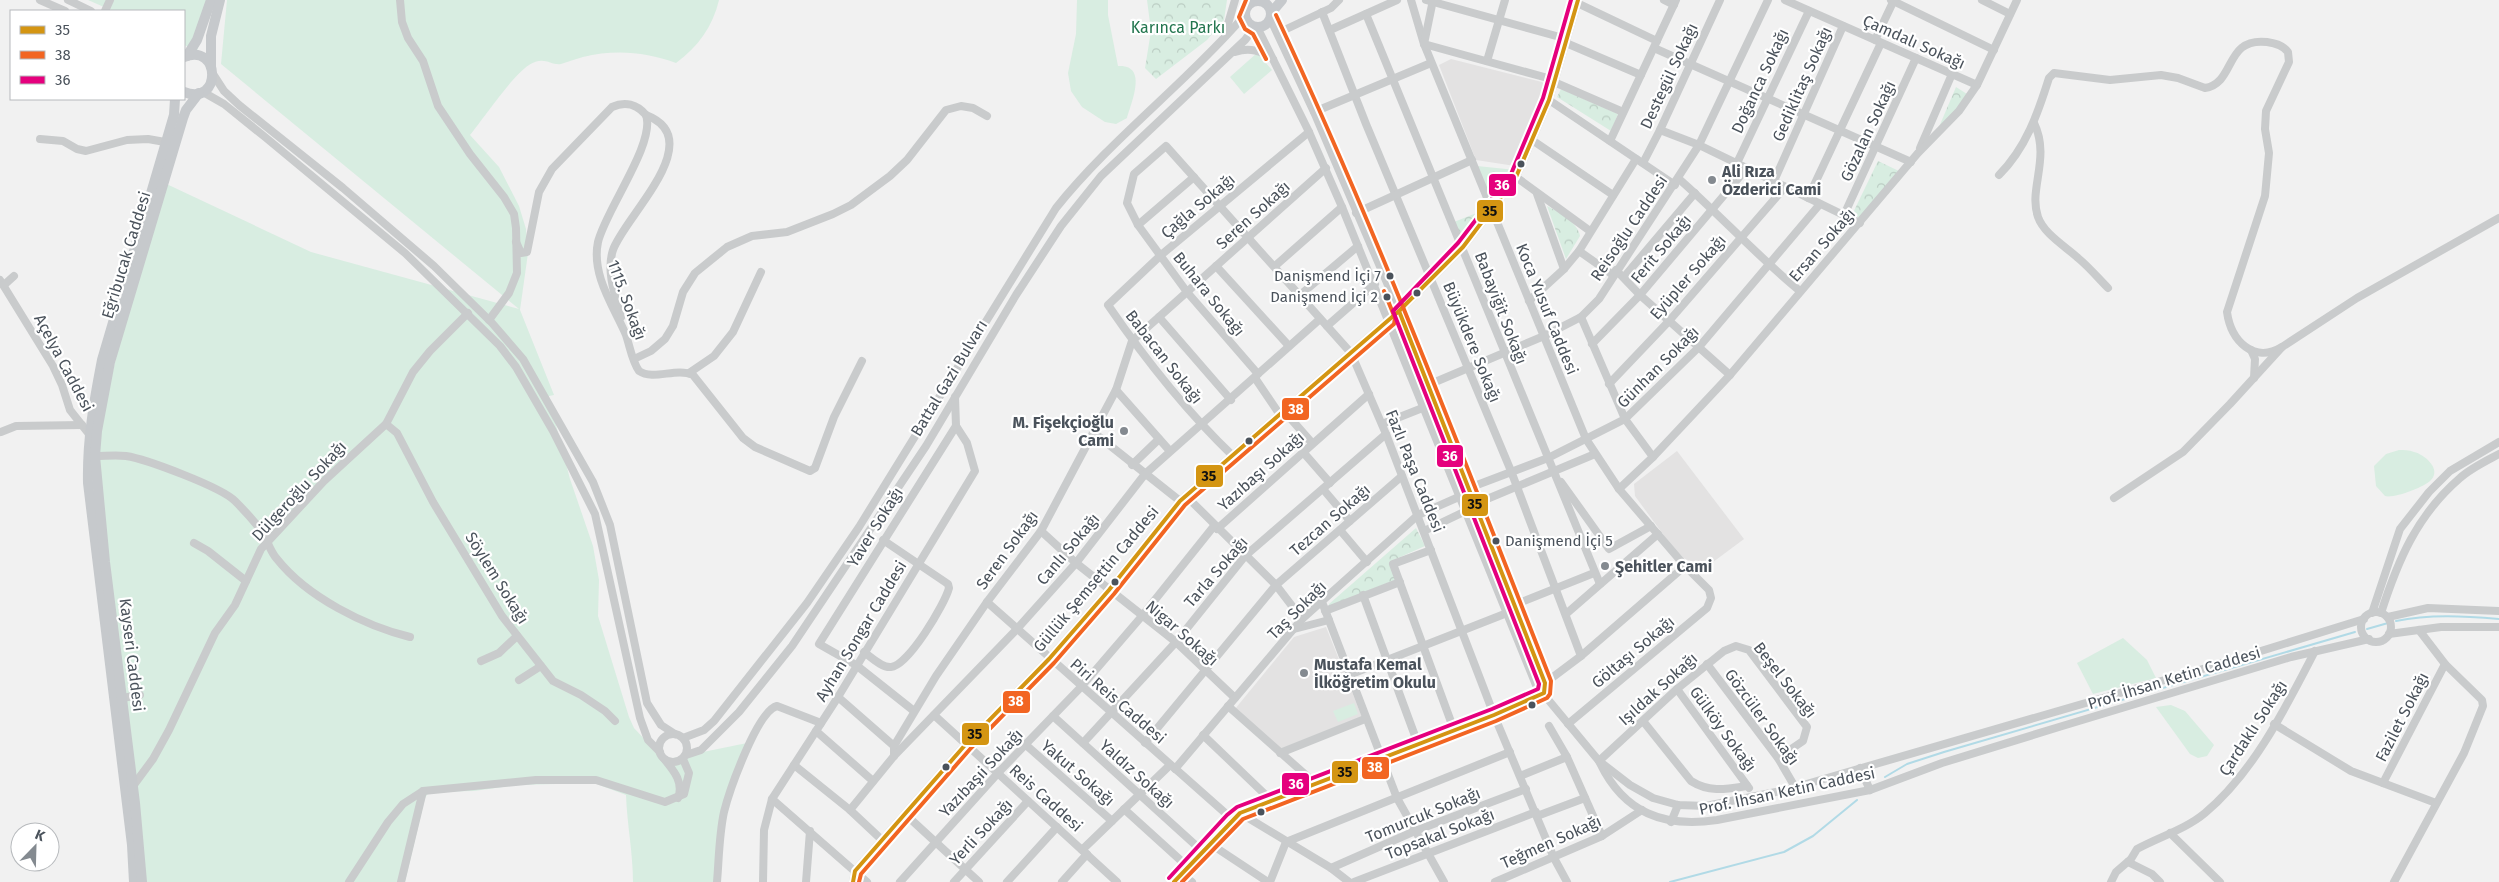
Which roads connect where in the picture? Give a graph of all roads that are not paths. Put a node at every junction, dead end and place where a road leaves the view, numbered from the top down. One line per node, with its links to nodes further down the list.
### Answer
1 (40, 0): 26 (street)
2 (68, 0): 27 (street)
3 (210, 0): 45 (main road)
4 (220, 0): 51 (main road, Eğribucak Caddesi)
5 (400, 0): 112 (street)
6 (1235, 0): 40 (street)
7 (1262, 0): 24 (main road); 32 (main road)
8 (1282, 0): 32 (main road)
9 (1324, 0): 25 (street)
10 (1339, 0): 25 (street)
11 (1398, 0): 30 (street)
12 (1411, 0): 41 (street, Koca Yusuf Caddesi)
13 (1505, 0): 33 (street)
14 (1664, 0): 23 (street)
15 (1720, 0): 50 (street, Destegül Sokağı)
16 (1768, 0): 56 (street, Reisoğlu Caddesi)
17 (1785, 0): 28 (street, Çamdalı Sokağı)
18 (1893, 0): 39 (street); 43 (street)
19 (1982, 0): 31 (street)
20 (2017, 0): 31 (street, Ersan Sokağı)
21 (1431, 1): 33 (street); 41 (street)
22 (1578, 1): 38 (street, Güllük Şemsettin Caddesi); 42 (street)
23 (1675, 2): 42 (street)
24 (1247, 7): 35 (main road); 40 (street, Battal Gazi Bulvarı)
25 (1331, 8): 29 (street)
26 (64, 10)
27 (89, 10)
28 (1809, 11): 34 (street, Çamdalı Sokağı); 61 (street, Doğanca Sokağı)
29 (1322, 12): 36 (street, Büyükdere Sokağı); 37 (street)
30 (1366, 14): 36 (street); 54 (street, Babayiğit Sokağı)
31 (2010, 14): 43 (street, Ersan Sokağı)
32 (1271, 16): 35 (main road); 37 (street)
33 (1499, 21): 38 (street); 48 (street)
34 (1843, 26): 39 (street, Çamdalı Sokağı); 66 (street, Gediklitaş Sokağı)
35 (1256, 28): 44 (street, Battal Gazi Bulvarı); 47 (street)
36 (1330, 30): 60 (street, Büyükdere Sokağı)
37 (1278, 33): 64 (street)
38 (1567, 41): 53 (street); 55 (street, Güllük Şemsettin Caddesi)
39 (1878, 42): 46 (street, Çamdalı Sokağı); 71 (street)
40 (1221, 43): 294 (street, Battal Gazi Bulvarı)
41 (1424, 44): 48 (street); 49 (street, Koca Yusuf Caddesi)
42 (1655, 44): 50 (street); 53 (street)
43 (1994, 50): 57 (street, Ersan Sokağı)
44 (1231, 53): 47 (street); 165 (street, Battal Gazi Bulvarı)
45 (185, 56): 51 (main road)
46 (1916, 58): 52 (street, Çamdalı Sokağı); 79 (street, Gözalan Sokağı)
47 (1274, 60): 72 (street)
48 (1487, 61): 55 (street)
49 (1431, 63): 54 (street); 81 (street, Koca Yusuf Caddesi)
50 (1689, 64): 56 (street); 70 (street, Destegül Sokağı)
51 (212, 70): 59 (main road, Eğribucak Caddesi); 140 (street)
52 (1952, 74): 57 (street, Çamdalı Sokağı); 80 (street)
53 (1641, 75): 65 (street)
54 (1392, 78): 60 (street); 90 (street, Babayiğit Sokağı)
55 (1555, 81): 63 (street, Güllük Şemsettin Caddesi); 65 (street)
56 (1729, 81): 61 (street); 77 (street, Reisoğlu Caddesi)
57 (1977, 85): 80 (street, Ersan Sokağı)
58 (185, 92): 59 (main road)
59 (201, 93): 136 (street); 174 (main road, Eğribucak Caddesi)
60 (1355, 95): 64 (street); 95 (street, Büyükdere Sokağı)
61 (1767, 98): 66 (street); 84 (street, Doğanca Sokağı)
62 (175, 100): 76 (main road, Eğribucak Caddesi)
63 (1549, 100): 74 (street, Güllük Şemsettin Caddesi); 75 (street)
64 (1314, 112): 104 (street)
65 (1624, 112): 75 (street)
66 (1803, 114): 71 (street); 91 (street, Gediklitaş Sokağı)
67 (646, 116): 112 (street); 144 (street, 1115. Sokağı); 144 (street)
68 (987, 116): 154 (street)
69 (2034, 123): 87 (street); 128 (street); 151 (street)
70 (1660, 130): 77 (street); 82 (street, Destegül Sokağı)
71 (1839, 130): 79 (street); 98 (street)
72 (1309, 132): 85 (street); 100 (street, Çağla Sokağı)
73 (40, 139): 76 (street)
74 (1532, 140): 89 (street, Güllük Şemsettin Caddesi); 97 (street)
75 (1610, 141): 82 (street)
76 (165, 142): 174 (main road, Eğribucak Caddesi)
77 (1700, 145): 84 (street); 92 (street, Reisoğlu Caddesi)
78 (1166, 146): 88 (street, Fazlı Paşa Caddesi); 108 (street, Buhara Sokağı)
79 (1876, 147): 83 (street); 105 (street, Gözalan Sokağı)
80 (1918, 153): 83 (street, Ersan Sokağı)
81 (1472, 160): 90 (street); 102 (street, Koca Yusuf Caddesi)
82 (1639, 161): 92 (street); 97 (street, Destegül Sokağı)
83 (1911, 162): 107 (street, Ersan Sokağı)
84 (1736, 163): 86 (street)
85 (1326, 168): 101 (street); 110 (street, Seren Sokağı)
86 (1747, 168): 91 (street); 103 (street, Ferit Sokağı)
87 (1999, 175)
88 (1194, 177): 100 (street, Fazlı Paşa Caddesi); 108 (street)
89 (1516, 177): 96 (street); 102 (street, Güllük Şemsettin Caddesi)
90 (1432, 178): 95 (street); 114 (street, Babayiğit Sokağı)
91 (1774, 181): 93 (street)
92 (1677, 182): 94 (street); 122 (street, Reisoğlu Caddesi)
93 (1785, 187): 98 (street); 111 (street, Eyüpler Sokağı)
94 (1695, 193): 103 (street); 124 (street)
95 (1397, 194): 104 (street); 125 (street, Büyükdere Sokağı)
96 (1537, 194): 109 (street); 120 (street)
97 (1613, 195): 109 (street, Destegül Sokağı)
98 (1808, 198): 99 (street)
99 (1820, 204): 105 (street); 119 (street, Günhan Sokağı)
100 (1220, 207): 110 (street, Fazlı Paşa Caddesi); 116 (street, Çağla Sokağı)
101 (1342, 207): 113 (street); 118 (street)
102 (1492, 209): 114 (street, Güllük Şemsettin Caddesi); 133 (street, Koca Yusuf Caddesi)
103 (1713, 209): 111 (street); 132 (street, Ferit Sokağı)
104 (1356, 213): 135 (street)
105 (1844, 215): 107 (street)
106 (2499, 218): 150 (street)
107 (1860, 223): 129 (street, Ersan Sokağı)
108 (1138, 225): 116 (street, Buhara Sokağı)
109 (1590, 231): 115 (street, Destegül Sokağı)
110 (1247, 237): 117 (street, Seren Sokağı); 118 (street, Fazlı Paşa Caddesi)
111 (1741, 237): 119 (street); 142 (street, Eyüpler Sokağı)
112 (516, 242): 140 (street)
113 (1358, 246): 127 (street); 131 (street)
114 (1463, 247): 125 (street, Güllük Şemsettin Caddesi); 152 (street, Babayiğit Sokağı)
115 (1579, 252): 120 (street, Destegül Sokağı); 122 (street)
116 (1161, 256): 130 (street, Buhara Sokağı); 134 (street, Çağla Sokağı)
117 (1216, 266): 130 (street, Seren Sokağı); 148 (street)
118 (1275, 266): 131 (street, Fazlı Paşa Caddesi)
119 (1769, 266): 129 (street); 149 (street, Günhan Sokağı)
120 (1564, 269): 133 (street, Destegül Sokağı)
121 (761, 272): 157 (street)
122 (1615, 273): 124 (street); 138 (street, Reisoğlu Caddesi)
123 (14, 276): 126 (street)
124 (1624, 277): 132 (street)
125 (1431, 278): 135 (street, Güllük Şemsettin Caddesi); 156 (street, Büyükdere Sokağı)
126 (2, 282): 174 (street, Açelya Caddesi)
127 (1375, 284): 141 (street); 143 (street)
128 (2108, 288)
129 (1800, 291): 158 (street, Ersan Sokağı)
130 (1187, 292): 137 (street, Seren Sokağı); 159 (street, Buhara Sokağı)
131 (1300, 295): 139 (street, Fazlı Paşa Caddesi)
132 (1640, 295): 142 (street); 147 (street, Ferit Sokağı)
133 (1529, 301): 145 (street, Koca Yusuf Caddesi)
134 (1108, 305): 146 (street, Babacan Sokağı)
135 (1399, 311): 141 (street, Güllük Şemsettin Caddesi); 162 (street)
136 (468, 313): 170 (street, Dülgeroğlu Sokağı); 301 (street)
137 (1159, 317): 146 (street, Seren Sokağı); 166 (street)
138 (1581, 318): 145 (street, Reisoğlu Caddesi); 147 (street)
139 (1320, 319): 143 (street, Fazlı Paşa Caddesi); 148 (street, Canlı Sokağı)
140 (489, 320): 292 (street)
141 (1389, 320): 153 (street, Güllük Şemsettin Caddesi); 167 (street)
142 (1669, 321): 149 (street); 161 (street, Eyüpler Sokağı)
143 (1327, 326): 153 (street, Fazlı Paşa Caddesi)
144 (626, 335): 154 (street, 1115. Sokağı)
145 (1544, 336): 152 (street, Reisoğlu Caddesi); 179 (street, Koca Yusuf Caddesi)
146 (1132, 341): 163 (street, Seren Sokağı); 171 (street, Babacan Sokağı)
147 (1592, 344): 161 (street)
148 (1289, 346): 159 (street, Canlı Sokağı)
149 (1699, 347): 158 (street); 169 (street, Günhan Sokağı)
150 (2282, 347): 151 (street); 160 (street)
151 (2251, 350): 160 (street)
152 (1503, 352): 156 (street, Reisoğlu Caddesi); 189 (street, Babayiğit Sokağı)
153 (1351, 353): 164 (street, Fazlı Paşa Caddesi); 168 (street, Güllük Şemsettin Caddesi)
154 (634, 359): 157 (street, 1115. Sokağı)
155 (862, 362): 157 (street)
156 (1466, 368): 162 (street, Reisoğlu Caddesi); 191 (street, Büyükdere Sokağı)
157 (689, 373)
158 (1730, 375): 188 (street, Ersan Sokağı)
159 (1256, 376): 166 (street, Canlı Sokağı); 168 (street, Buhara Sokağı)
160 (2254, 378): 201 (street)
161 (1609, 384): 169 (street)
162 (1428, 385): 197 (street)
163 (1116, 390): 176 (street, Seren Sokağı); 178 (street)
164 (1369, 394): 172 (street, Fazlı Paşa Caddesi); 181 (street, Yazıbaşı Sokağı)
165 (955, 397): 173 (street, Ayhan Songar Caddesi); 305 (street, Battal Gazi Bulvarı)
166 (1230, 400): 171 (street, Canlı Sokağı)
167 (1425, 407): 172 (street); 200 (street)
168 (1282, 413): 181 (street, Buhara Sokağı); 187 (street, Güllük Şemsettin Caddesi)
169 (1625, 419): 179 (street, Günhan Sokağı); 188 (street)
170 (386, 424): 215 (street, Dülgeroğlu Sokağı); 251 (street, Söylem Sokağı)
171 (1200, 424): 182 (street, Canlı Sokağı); 187 (street, Babacan Sokağı)
172 (1382, 424): 177 (street, Fazlı Paşa Caddesi)
173 (956, 426): 213 (street, Yaver Sokağı); 220 (street, Ayhan Songar Caddesi)
174 (90, 430): 175 (street); 186 (main road, Kayseri Caddesi); 363 (main road, Kayseri Caddesi)
175 (1, 432)
176 (1093, 432): 190 (street); 210 (street, Seren Sokağı)
177 (1386, 434): 194 (street, Fazlı Paşa Caddesi); 195 (street, Tarla Sokağı)
178 (1159, 439): 182 (street); 190 (street)
179 (1586, 439): 184 (street, Koca Yusuf Caddesi); 189 (street, Günhan Sokağı)
180 (2499, 442): 237 (street)
181 (1312, 443): 183 (street, Yazıbaşı Sokağı)
182 (1169, 450): 193 (street, Canlı Sokağı)
183 (1303, 452): 195 (street); 208 (street, Yazıbaşı Sokağı)
184 (1596, 454): 192 (street); 199 (street, Koca Yusuf Caddesi)
185 (2499, 454): 239 (street)
186 (95, 456): 215 (street); 275 (main road, Kayseri Caddesi)
187 (1233, 456): 202 (street, Güllük Şemsettin Caddesi)
188 (1653, 457): 199 (street, Ersan Sokağı)
189 (1548, 458): 191 (street, Günhan Sokağı); 192 (street, Babayiğit Sokağı)
190 (1132, 465): 193 (street)
191 (1511, 472): 196 (street, Büyükdere Sokağı); 197 (street, Günhan Sokağı)
192 (1554, 472): 196 (street); 207 (street); 222 (street, Babayiğit Sokağı)
193 (1145, 474): 202 (street); 219 (street, Canlı Sokağı)
194 (1402, 476): 205 (street, Fazlı Paşa Caddesi); 206 (street, Tezcan Sokağı)
195 (1330, 483): 198 (street, Tarla Sokağı)
196 (1516, 487): 203 (street); 227 (street, Büyükdere Sokağı)
197 (1469, 488): 203 (street)
198 (1323, 489): 206 (street); 217 (street, Tarla Sokağı)
199 (1619, 489): 207 (street, Koca Yusuf Caddesi)
200 (1461, 496): 204 (street); 205 (street, Taş Sokağı)
201 (2114, 498)
202 (1183, 499): 208 (street); 228 (street, Güllük Şemsettin Caddesi)
203 (1475, 504): 233 (street)
204 (1466, 511): 211 (street); 236 (street)
205 (1418, 516): 211 (street, Fazlı Paşa Caddesi); 218 (street, Taş Sokağı)
206 (1350, 521): 209 (street, Tezcan Sokağı)
207 (1651, 526): 212 (street, Koca Yusuf Caddesi)
208 (1216, 527): 217 (street); 240 (street, Yazıbaşı Sokağı)
209 (1340, 530): 218 (street); 226 (street, Tezcan Sokağı)
210 (1041, 531): 219 (street, Nigar Sokağı); 231 (street, Seren Sokağı)
211 (1424, 531): 216 (street, Fazlı Paşa Caddesi)
212 (1658, 534): 221 (street, Koca Yusuf Caddesi); 225 (street)
213 (883, 540): 220 (street); 264 (street, Yaver Sokağı)
214 (194, 543): 223 (street)
215 (267, 545): 223 (street, Dülgeroğlu Sokağı); 250 (street)
216 (1431, 550): 224 (street); 248 (street, Fazlı Paşa Caddesi)
217 (1245, 556): 226 (street); 253 (street, Tarla Sokağı)
218 (1367, 562): 232 (street, Taş Sokağı)
219 (1076, 563): 228 (street, Nigar Sokağı); 246 (street, Canlı Sokağı)
220 (918, 565): 257 (street, Ayhan Songar Caddesi); 257 (street)
221 (1685, 566): 230 (street, Koca Yusuf Caddesi); 258 (street)
222 (1594, 573): 225 (street, Babayiğit Sokağı); 227 (street)
223 (246, 581): 319 (street, Dülgeroğlu Sokağı)
224 (1400, 582): 229 (street); 254 (street)
225 (1600, 584): 238 (street)
226 (1276, 585): 241 (street); 266 (street, Tezcan Sokağı)
227 (1556, 588): 233 (street); 238 (street, Büyükdere Sokağı)
228 (1109, 590): 240 (street, Nigar Sokağı); 259 (street, Güllük Şemsettin Caddesi)
229 (1364, 595): 234 (street); 260 (street)
230 (1711, 598): 287 (street, Göltaşı Sokağı)
231 (987, 602): 246 (street, Piri Reis Caddesi); 278 (street, Seren Sokağı)
232 (1322, 602): 234 (street); 241 (street, Taş Sokağı)
233 (1514, 605): 269 (street)
234 (1325, 611): 243 (street)
235 (2499, 611): 239 (street)
236 (1507, 613): 248 (street); 272 (street)
237 (2372, 613): 239 (street); 242 (street)
238 (1566, 614): 258 (street, Büyükdere Sokağı)
239 (2384, 615): 249 (street)
240 (1142, 616): 253 (street, Nigar Sokağı); 270 (street, Yazıbaşıi Sokağı)
241 (1302, 619): 245 (street, Taş Sokağı)
242 (2364, 619): 252 (street); 313 (street, Prof. İhsan Ketin Caddesi)
243 (1330, 620): 245 (street); 267 (street)
244 (2499, 627): 247 (street)
245 (1294, 629): 276 (street, Taş Sokağı)
246 (1016, 630): 259 (street, Piri Reis Caddesi); 280 (street, Canlı Sokağı)
247 (2419, 630): 249 (street); 263 (street)
248 (1462, 631): 254 (street); 281 (street, Fazlı Paşa Caddesi)
249 (2389, 634): 252 (street)
250 (410, 636)
251 (517, 636): 261 (street); 265 (street, Söylem Sokağı)
252 (2369, 639): 256 (street, Prof. İhsan Ketin Caddesi)
253 (1176, 642): 266 (street, Nigar Sokağı); 279 (street, Tarla Sokağı)
254 (1424, 646): 260 (street); 290 (street)
255 (1740, 646): 262 (street, Işıldak Sokağı); 308 (street, Beşel Sokağı)
256 (2315, 651): 288 (street, Çardaklı Sokağı); 323 (street, Prof. İhsan Ketin Caddesi)
257 (864, 652): 264 (street, Ayhan Songar Caddesi)
258 (1581, 656): 269 (street)
259 (1048, 659): 270 (street, Piri Reis Caddesi); 297 (street, Güllük Şemsettin Caddesi)
260 (1387, 660): 267 (street); 298 (street)
261 (480, 661)
262 (1707, 664): 271 (street, Işıldak Sokağı); 308 (street, Gözcüler Sokağı)
263 (2445, 664): 317 (street, Fazilet Sokağı); 333 (street)
264 (856, 665): 274 (street, Ayhan Songar Caddesi); 278 (street)
265 (541, 666): 268 (street); 284 (street, Söylem Sokağı)
266 (1206, 671): 276 (street, Nigar Sokağı); 296 (street, Tezcan Sokağı)
267 (1349, 675): 283 (street)
268 (520, 680)
269 (1545, 683): 272 (street)
270 (1081, 687): 279 (street, Piri Reis Caddesi); 282 (street, Yazıbaşıi Sokağı)
271 (1677, 689): 285 (street, Işıldak Sokağı); 320 (street, Gülköy Sokağı)
272 (1544, 693): 281 (street); 287 (street)
273 (140, 696): 275 (street)
274 (838, 697): 286 (street, Ayhan Songar Caddesi); 300 (street)
275 (122, 698): 319 (main road, Kayseri Caddesi)
276 (1235, 698): 277 (street, Taş Sokağı)
277 (1228, 706): 293 (street, Taş Sokağı); 303 (street)
278 (914, 711): 300 (street, Seren Sokağı)
279 (1111, 714): 295 (street, Tarla Sokağı); 296 (street, Piri Reis Caddesi)
280 (934, 715): 297 (street, Reis Caddesi); 304 (street, Canlı Sokağı)
281 (1494, 715): 290 (street); 302 (street, Fazlı Paşa Caddesi)
282 (1054, 716): 295 (street, Yaldız Sokağı); 299 (street, Yazıbaşıi Sokağı)
283 (1365, 719): 303 (street); 307 (street)
284 (615, 721)
285 (1643, 721): 310 (street, Işıldak Sokağı); 320 (street)
286 (821, 723): 291 (street, Ayhan Songar Caddesi); 367 (street)
287 (1568, 724): 310 (street)
288 (2274, 724): 317 (street); 347 (street, Çardaklı Sokağı)
289 (1548, 726): 306 (street)
290 (1454, 730): 298 (street)
291 (816, 731): 311 (street, Ayhan Songar Caddesi); 316 (street)
292 (675, 734): 294 (street); 301 (street)
293 (1203, 735): 312 (street, Taş Sokağı); 332 (street)
294 (684, 738): 305 (street)
295 (1083, 743): 325 (street, Yaldız Sokağı)
296 (1145, 743): 312 (street, Piri Reis Caddesi)
297 (966, 744): 314 (street, Reis Caddesi); 339 (street, Güllük Şemsettin Caddesi)
298 (1418, 744): 307 (street)
299 (1026, 745): 314 (street, Yazıbaşıi Sokağı); 342 (street, Yakut Sokağı)
300 (894, 746): 304 (street, Seren Sokağı)
301 (660, 752): 309 (street)
302 (1510, 752): 315 (street, Fazlı Paşa Caddesi); 328 (street)
303 (1280, 753): 318 (street)
304 (894, 756): 316 (street, Canlı Sokağı)
305 (685, 757): 309 (street); 327 (street)
306 (1567, 757): 315 (street); 329 (street)
307 (1382, 758): 318 (street); 328 (street)
308 (1778, 758): 321 (street, Gözcüler Sokağı)
309 (665, 760): 327 (street)
310 (1599, 762): 334 (street, Prof. İhsan Ketin Caddesi); 337 (street, Prof. İhsan Ketin Caddesi)
311 (794, 765): 330 (street, Ayhan Songar Caddesi); 336 (street)
312 (1172, 767): 325 (street, Taş Sokağı); 341 (street, Piri Reis Caddesi)
313 (1860, 768): 321 (street, Prof. İhsan Ketin Caddesi); 323 (street)
314 (998, 773): 331 (street, Reis Caddesi); 352 (street, Yazıbaşıi Sokağı)
315 (1520, 776): 322 (street, Fazlı Paşa Caddesi)
316 (873, 781): 336 (street, Canlı Sokağı)
317 (2383, 783): 333 (street)
318 (1316, 784): 332 (street)
319 (133, 786): 364 (main road, Kayseri Caddesi)
320 (1747, 786): 326 (street, Gülköy Sokağı)
321 (1794, 787): 326 (street, Prof. İhsan Ketin Caddesi)
322 (1526, 789): 340 (street, Fazlı Paşa Caddesi); 346 (street, Tomurcuk Sokağı)
323 (1870, 790): 343 (street, Prof. İhsan Ketin Caddesi)
324 (423, 791): 327 (street); 365 (street); 366 (street)
325 (1139, 795): 335 (street, Taş Sokağı); 353 (street, Yaldız Sokağı)
326 (1753, 796): 334 (street, Prof. İhsan Ketin Caddesi)
327 (678, 798)
328 (1398, 798): 346 (street); 350 (street)
329 (1585, 798): 340 (street, Topsakal Sokağı); 348 (street)
330 (772, 799): 345 (street); 368 (street, Ayhan Songar Caddesi)
331 (1028, 801): 344 (street, Reis Caddesi); 360 (street, Yerli Sokağı)
332 (1272, 801): 338 (street)
333 (2436, 803): 389 (street)
334 (1678, 805): 343 (street)
335 (1124, 809): 342 (street, Taş Sokağı); 358 (street)
336 (850, 810): 349 (street)
337 (1642, 810): 343 (street, Prof. İhsan Ketin Caddesi); 348 (street, Teğmen Sokağı)
338 (1240, 813): 341 (street); 350 (street)
339 (905, 814): 349 (street, Güllük Şemsettin Caddesi); 352 (street)
340 (1537, 814): 355 (street, Topsakal Sokağı); 356 (street, Fazlı Paşa Caddesi)
341 (1232, 819): 351 (street)
342 (1112, 821): 354 (street, Taş Sokağı)
343 (1671, 822)
344 (1056, 826): 354 (street, Reis Caddesi); 375 (street)
345 (810, 831): 361 (street); 369 (street)
346 (1415, 831): 355 (street); 359 (street, Tomurcuk Sokağı)
347 (2170, 833): 357 (street, Çardaklı Sokağı); 388 (street)
348 (1602, 836): 356 (street, Teğmen Sokağı)
349 (882, 840): 361 (street, Güllük Şemsettin Caddesi)
350 (1286, 842): 359 (street); 380 (street)
351 (1209, 843): 353 (street); 380 (street)
352 (936, 844): 360 (street); 372 (street, Yazıbaşıi Sokağı)
353 (1202, 851): 358 (street)
354 (1084, 852): 376 (street, Taş Sokağı); 377 (street, Reis Caddesi)
355 (1428, 853): 382 (street, Topsakal Sokağı); 383 (street)
356 (1554, 858): 384 (street, Teğmen Sokağı); 385 (street, Fazlı Paşa Caddesi)
357 (2128, 862): 386 (street, Çardaklı Sokağı); 387 (street)
358 (1188, 867): 362 (street)
359 (1331, 868): 381 (street)
360 (965, 869): 373 (street, Yerli Sokağı); 374 (street)
361 (855, 871): 370 (street); 371 (street)
362 (1181, 874): 378 (street); 379 (street)
363 (134, 882)
364 (142, 882)
365 (349, 882)
366 (402, 882)
367 (716, 882)
368 (763, 882)
369 (806, 882)
370 (853, 882)
371 (867, 882)
372 (900, 882)
373 (954, 882)
374 (979, 882)
375 (1007, 882)
376 (1062, 882)
377 (1117, 882)
378 (1174, 882)
379 (1192, 882)
380 (1269, 882)
381 (1349, 882)
382 (1354, 882)
383 (1444, 882)
384 (1495, 882)
385 (1567, 882)
386 (2110, 882)
387 (2160, 882)
388 (2220, 882)
389 (2394, 882)

